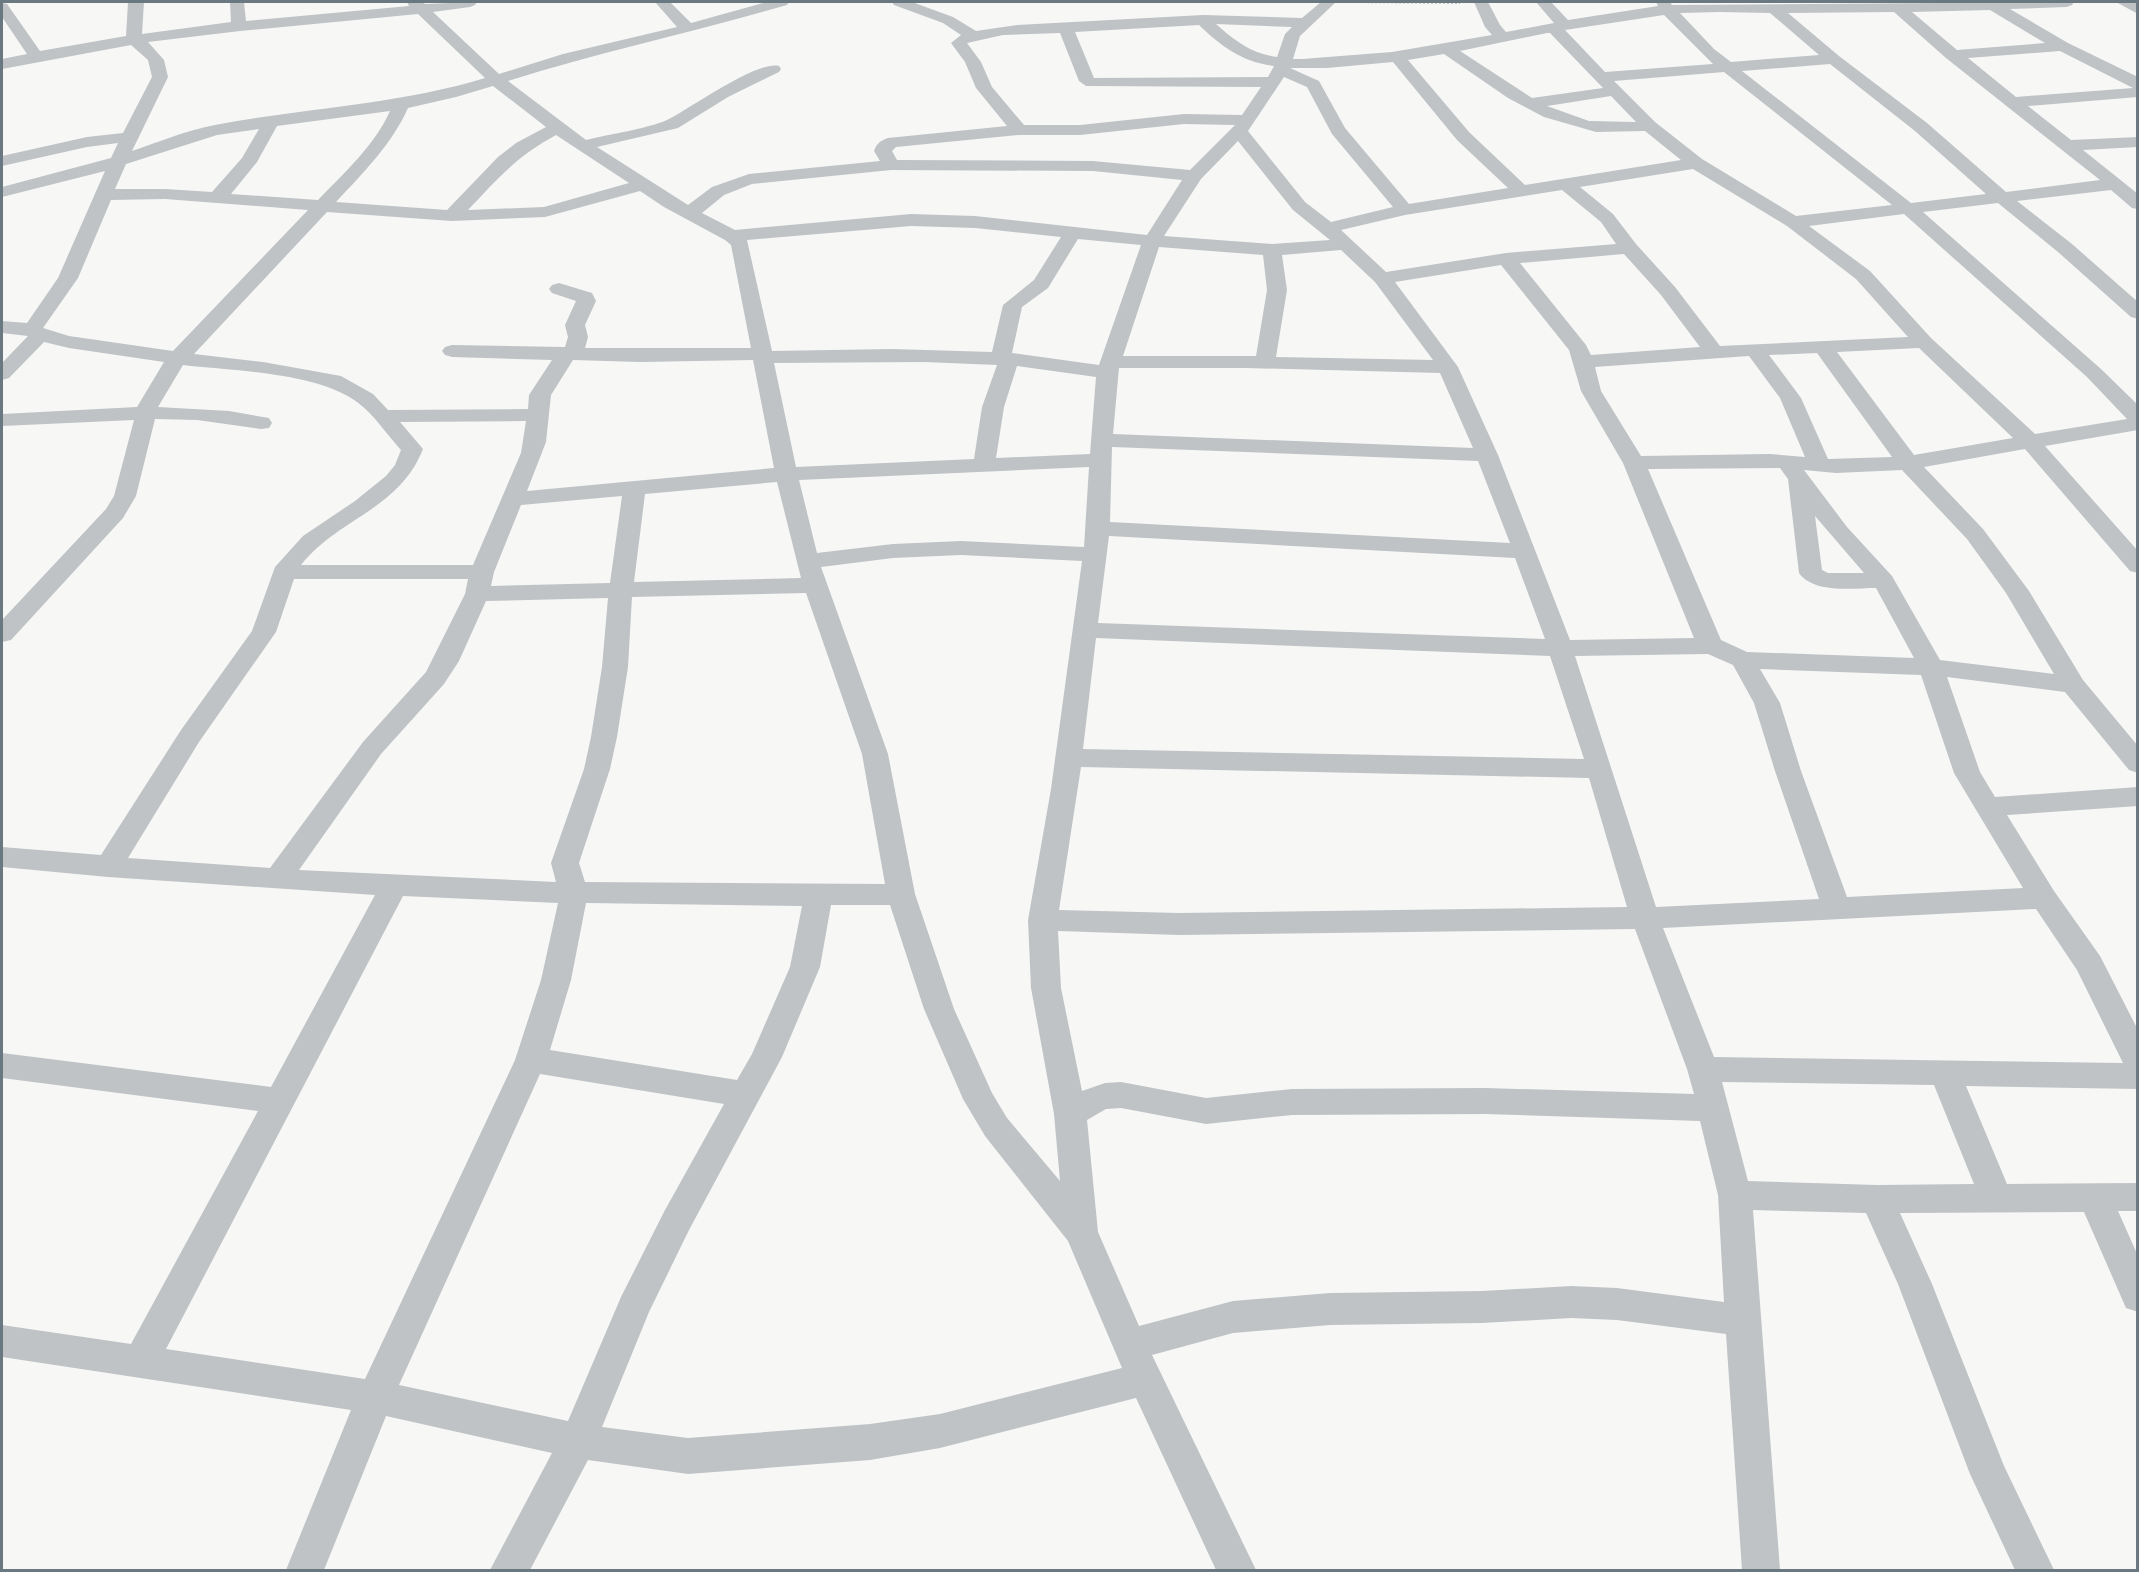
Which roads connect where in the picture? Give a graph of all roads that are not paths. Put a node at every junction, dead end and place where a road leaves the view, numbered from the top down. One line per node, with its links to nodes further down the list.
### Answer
1 (136, 2): 31 (street)
2 (237, 2): 26 (street)
3 (470, 2): 17 (street)
4 (662, 2): 28 (street)
5 (782, 2): 28 (street)
6 (899, 2): 29 (street)
7 (1256, 2): 23 (street)
8 (1329, 2): 24 (street)
9 (1482, 2): 30 (street)
10 (1543, 2): 25 (street)
11 (2030, 2): 12 (street); 14 (street)
12 (2067, 2)
13 (2124, 2): 21 (street)
14 (1990, 4): 18 (street); 32 (street)
15 (1665, 5): 20 (street); 25 (street); 39 (street)
16 (1802, 5): 18 (street); 20 (street)
17 (418, 6): 26 (street); 45 (street)
18 (1908, 6): 35 (street)
19 (2, 8): 34 (street)
20 (1773, 8): 37 (street)
21 (2138, 10)
22 (1203, 20): 23 (street); 27 (street); 42 (street)
23 (1273, 20): 24 (street)
24 (1293, 21): 42 (street)
25 (1559, 26): 30 (street); 44 (street)
26 (239, 27): 31 (street)
27 (1066, 28): 29 (street); 42 (street)
28 (687, 29): 45 (street)
29 (972, 36): 56 (street)
30 (1503, 38): 33 (street)
31 (134, 40): 34 (street); 57 (street)
32 (2062, 46): 35 (street); 43 (street)
33 (1446, 49): 36 (street); 50 (street)
34 (36, 56): 38 (street)
35 (1952, 56): 49 (street)
36 (1398, 58): 42 (street); 70 (street)
37 (1833, 59): 39 (street); 73 (street)
38 (2, 64)
39 (1729, 68): 44 (street); 76 (street)
40 (773, 69): 59 (street)
41 (2138, 71): 43 (street)
42 (1279, 72): 53 (street); 77 (street)
43 (2118, 72): 46 (street)
44 (1601, 77): 47 (street)
45 (496, 80): 51 (street); 55 (street)
46 (2138, 84)
47 (1613, 91): 50 (street); 54 (street)
48 (2138, 92): 49 (street)
49 (2012, 102): 60 (street)
50 (1532, 103): 54 (street)
51 (401, 104): 52 (street); 75 (street)
52 (271, 121): 61 (street); 72 (street)
53 (1242, 125): 56 (street); 65 (street); 83 (street)
54 (1649, 126): 63 (street)
55 (557, 128): 59 (street); 79 (street)
56 (1018, 130): 64 (street)
57 (129, 136): 61 (street); 62 (street)
58 (2138, 142): 60 (street)
59 (585, 145): 67 (street)
60 (2069, 145): 66 (street)
61 (121, 159): 69 (street); 71 (street)
62 (2, 161)
63 (1696, 163): 68 (street); 80 (street)
64 (891, 165): 65 (street); 78 (street)
65 (1194, 176): 84 (street)
66 (2115, 184): 73 (street); 74 (street)
67 (644, 185): 78 (street); 79 (street)
68 (1567, 185): 70 (street); 85 (street)
69 (2, 190)
70 (1521, 191): 77 (street)
71 (103, 195): 72 (street); 92 (street)
72 (218, 198): 75 (street)
73 (2003, 198): 76 (street); 90 (street)
74 (2138, 204)
75 (324, 206): 79 (street); 100 (street)
76 (1907, 208): 80 (street); 108 (street)
77 (1405, 210): 83 (street)
78 (690, 213): 82 (street)
79 (452, 216)
80 (1792, 222): 93 (street)
81 (1073, 232): 82 (street); 84 (street); 101 (street)
82 (732, 236): 99 (street)
83 (1337, 236): 86 (street); 88 (street)
84 (1152, 241): 86 (street); 105 (street)
85 (1629, 249): 87 (street); 97 (street)
86 (1272, 250): 103 (street)
87 (1506, 259): 88 (street); 102 (street)
88 (1383, 278): 104 (street)
89 (559, 289): 98 (street)
90 (2138, 313)
91 (2, 327): 92 (street)
92 (36, 332): 100 (street); 106 (street)
93 (1924, 342): 94 (street); 116 (street)
94 (1823, 347): 95 (street); 121 (street)
95 (1755, 350): 97 (street); 122 (street)
96 (452, 351): 98 (street)
97 (1714, 352): 102 (street)
98 (570, 353): 99 (street); 110 (street)
99 (762, 355): 101 (street); 124 (street)
100 (177, 358): 109 (street); 111 (street)
101 (1005, 359): 105 (street); 120 (street)
102 (1584, 362): 119 (street)
103 (1265, 363): 104 (street); 105 (street)
104 (1448, 367): 118 (street)
105 (1109, 368): 117 (street)
106 (2, 374)
107 (2138, 392): 108 (street)
108 (2116, 394): 112 (street)
109 (146, 413): 113 (street); 114 (street); 137 (street)
110 (537, 415): 111 (street); 126 (street)
111 (384, 416): 131 (street)
112 (2138, 418)
113 (2, 420)
114 (261, 423)
115 (2138, 423): 116 (street)
116 (2031, 443): 121 (street); 130 (street)
117 (1100, 450): 118 (street); 120 (street); 127 (street)
118 (1487, 455): 128 (street)
119 (1634, 463): 123 (street); 138 (street)
120 (984, 464): 124 (street)
121 (1908, 464): 122 (street); 142 (street)
122 (1820, 465): 123 (street)
123 (1793, 470): 133 (street); 133 (street)
124 (786, 474): 125 (street); 132 (street)
125 (633, 489): 126 (street); 135 (street)
126 (514, 499): 134 (street)
127 (1098, 528): 128 (street); 129 (street)
128 (1524, 550): 139 (street)
129 (1093, 555): 132 (street); 136 (street)
130 (2138, 566)
131 (283, 572): 134 (street); 149 (street)
132 (811, 573): 135 (street); 153 (street)
133 (1884, 581): 141 (street)
134 (480, 583): 135 (street); 150 (street)
135 (621, 592): 152 (street)
136 (1085, 630): 139 (street); 143 (street)
137 (2, 634)
138 (1712, 646): 139 (street); 140 (street)
139 (1561, 648): 145 (street)
140 (1743, 660): 141 (street); 156 (street)
141 (1931, 667): 142 (street); 147 (street)
142 (2073, 685): 144 (street)
143 (1069, 758): 145 (street); 158 (street)
144 (2138, 764)
145 (1600, 769): 157 (street)
146 (2138, 796): 147 (street)
147 (1986, 807): 155 (street)
148 (2, 857): 149 (street)
149 (108, 867): 150 (street)
150 (278, 878): 151 (street)
151 (394, 887): 152 (street); 166 (street)
152 (574, 893): 154 (street); 159 (street)
153 (901, 894): 154 (street); 174 (street)
154 (818, 896): 165 (street)
155 (2043, 898): 156 (street); 160 (street)
156 (1836, 907): 157 (street)
157 (1645, 918): 158 (street); 162 (street)
158 (1043, 920): 168 (street)
159 (531, 1060): 165 (street); 181 (street)
160 (2138, 1062)
161 (2, 1065): 166 (street)
162 (1702, 1068): 163 (street); 167 (street)
163 (1945, 1073): 164 (street); 170 (street)
164 (2138, 1076)
165 (745, 1094): 182 (street)
166 (279, 1101): 179 (street)
167 (1714, 1108): 168 (street); 169 (street)
168 (1070, 1114): 174 (street)
169 (1736, 1195): 173 (street); 176 (street)
170 (1996, 1197): 172 (street); 173 (street)
171 (2138, 1197): 172 (street)
172 (2095, 1198): 175 (street)
173 (1877, 1200): 187 (street)
174 (1081, 1232): 178 (street)
175 (2138, 1297)
176 (1742, 1320): 178 (street); 186 (street)
177 (2, 1341): 179 (street)
178 (1131, 1344): 180 (street)
179 (140, 1362): 181 (street)
180 (1145, 1379): 182 (street); 185 (street)
181 (375, 1397): 182 (street); 183 (street)
182 (578, 1440): 184 (street)
183 (305, 1570)
184 (509, 1570)
185 (1237, 1570)
186 (1761, 1570)
187 (2035, 1570)

